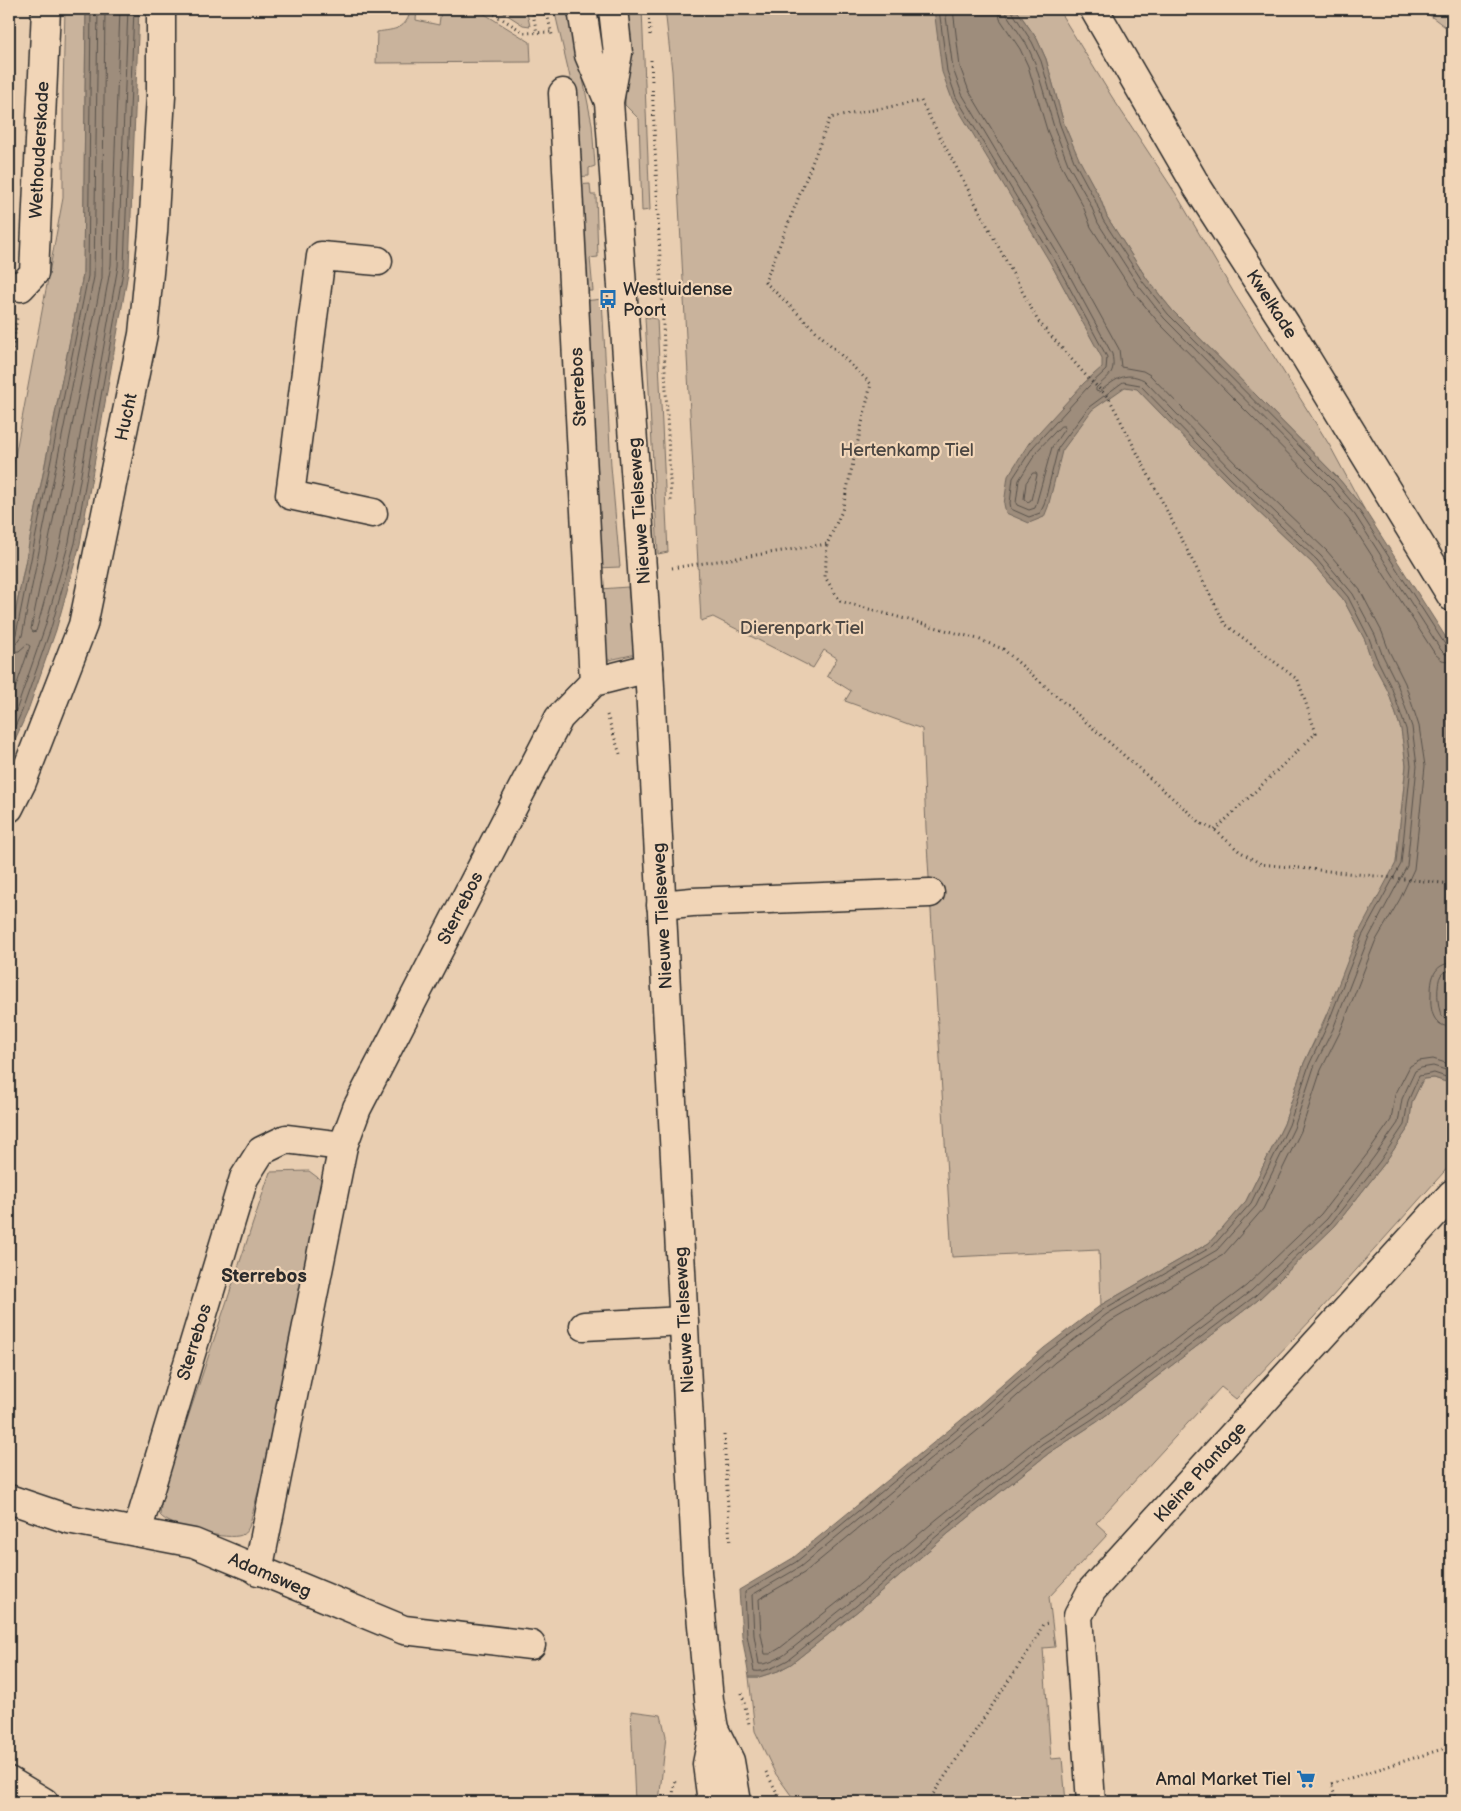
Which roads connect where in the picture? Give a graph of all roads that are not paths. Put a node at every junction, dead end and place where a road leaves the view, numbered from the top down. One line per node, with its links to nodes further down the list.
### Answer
1 (46, 9): 9 (street, Wethouderskade)
2 (161, 9): 14 (street, Hucht)
3 (582, 9): 7 (street, Nieuwe Tielseweg)
4 (613, 9): 7 (street, Nieuwe Tielseweg)
5 (1094, 9): 11 (street, Kwelkade)
6 (563, 93): 13 (street, Sterrebos)
7 (609, 102): 12 (street, Nieuwe Tielseweg)
8 (378, 261): 10 (street)
9 (15, 286)
10 (373, 513)
11 (1452, 597)
12 (649, 668): 13 (street); 16 (street, Nieuwe Tielseweg)
13 (594, 682): 17 (street, Sterrebos)
14 (9, 808)
15 (930, 893): 16 (street)
16 (661, 905): 19 (street, Nieuwe Tielseweg)
17 (343, 1146): 22 (street, Sterrebos); 23 (street, Sterrebos)
18 (1452, 1194): 30 (street, Kleine Plantage)
19 (684, 1321): 20 (street); 25 (street, Nieuwe Tielseweg)
20 (584, 1326)
21 (9, 1499): 22 (street, Adamsweg)
22 (137, 1532): 23 (street, Adamsweg)
23 (258, 1571): 24 (street, Adamsweg)
24 (531, 1645)
25 (714, 1729): 28 (street, Nieuwe Tielseweg); 29 (street, Nieuwe Tielseweg)
26 (9, 1781): 27 (street)
27 (44, 1802)
28 (712, 1802)
29 (737, 1802)
30 (1091, 1802)

